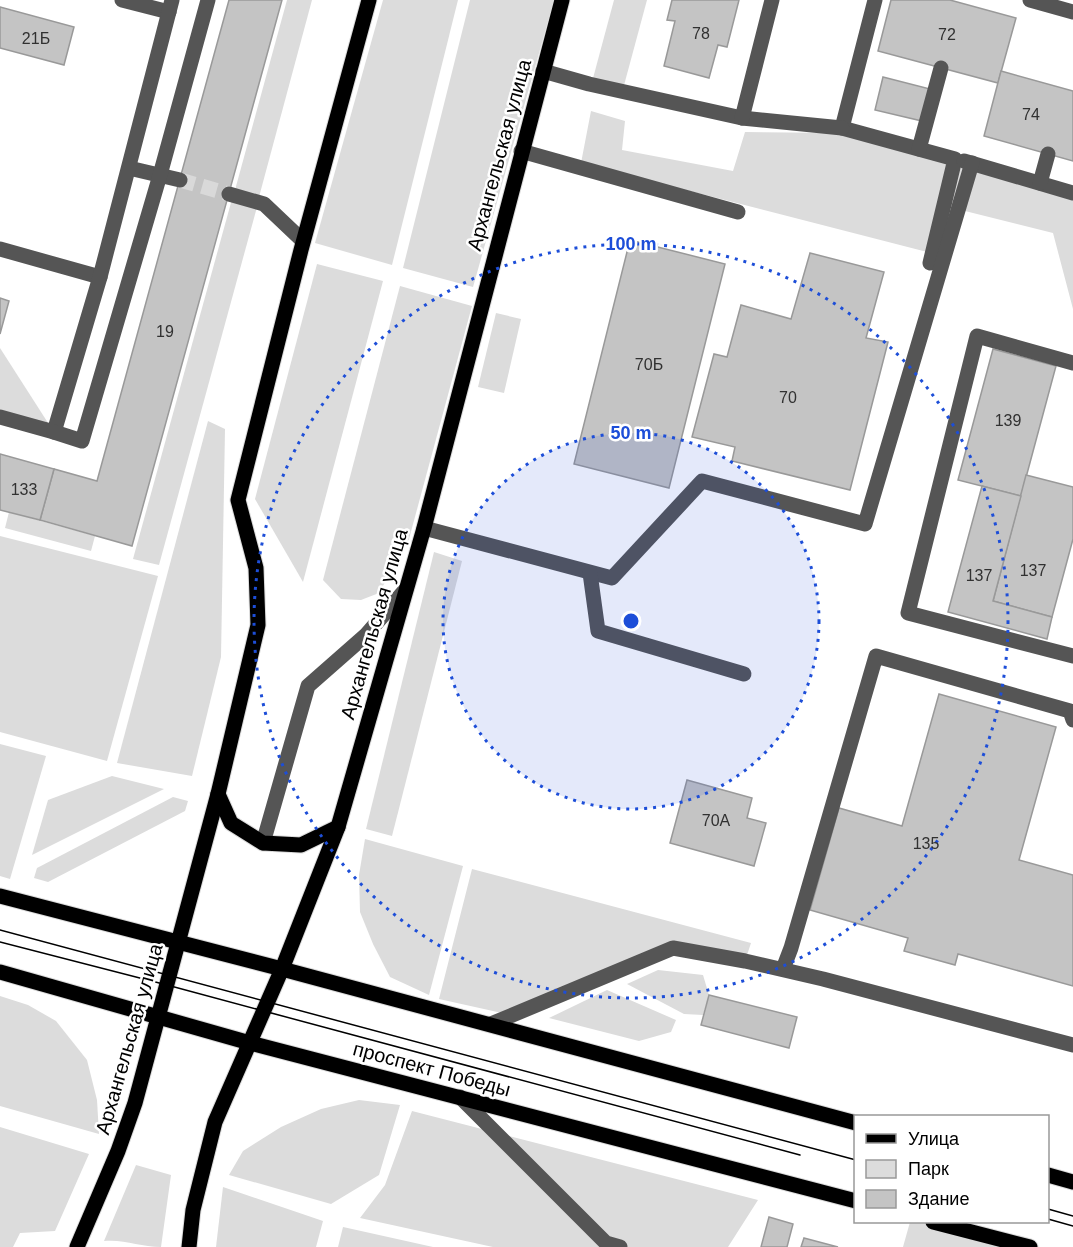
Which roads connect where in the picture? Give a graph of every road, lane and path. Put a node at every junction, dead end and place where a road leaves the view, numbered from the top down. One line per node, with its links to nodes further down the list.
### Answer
1 (122, 0): 8 (street)
2 (208, 0): 20 (street)
3 (369, 0): 26 (main road, Архангельская улица)
4 (562, 0): 11 (main road, Архангельская улица)
5 (772, 0): 12 (street)
6 (875, 0): 13 (street)
7 (1030, 0): 9 (street)
8 (171, 6): 19 (street)
9 (1073, 12)
10 (941, 68): 14 (street)
11 (543, 71): 12 (street); 15 (main road, Архангельская улица)
12 (742, 118): 13 (street)
13 (842, 128): 14 (street)
14 (919, 149): 17 (street)
15 (521, 151): 25 (street); 33 (main road, Архангельская улица)
16 (1048, 154): 22 (street)
17 (956, 159): 18 (street); 28 (street)
18 (972, 163): 22 (street); 34 (street)
19 (129, 168): 20 (street); 29 (street)
20 (160, 175): 21 (street); 32 (street)
21 (180, 180)
22 (1040, 183): 23 (street)
23 (1073, 193)
24 (229, 194): 26 (street)
25 (738, 212)
26 (303, 241): 39 (main road, Архангельская улица)
27 (0, 249): 29 (street)
28 (930, 263)
29 (100, 277): 32 (street)
30 (1073, 363): 36 (street)
31 (0, 417): 32 (street)
32 (54, 432)
33 (424, 528): 34 (street); 35 (main road, Архангельская улица)
34 (590, 573): 37 (street)
35 (406, 589): 40 (main road, Архангельская улица); 41 (street)
36 (1073, 656)
37 (744, 674)
38 (1073, 720): 45 (street)
39 (218, 794): 41 (main road); 43 (main road, Архангельская улица)
40 (338, 827): 41 (main road); 44 (main road, Архангельская улица)
41 (263, 843)
42 (0, 896): 43 (main road)
43 (178, 942): 44 (main road); 47 (main road, Архангельская улица)
44 (282, 969): 48 (main road); 49 (main road, Архангельская улица)
45 (783, 969): 48 (street); 50 (street)
46 (0, 972): 47 (main road, проспект Победы)
47 (159, 1017): 49 (main road, проспект Победы); 57 (main road, Архангельская улица)
48 (491, 1024): 52 (main road)
49 (250, 1043): 51 (main road, проспект Победы); 58 (main road, Архангельская улица)
50 (1073, 1046)
51 (460, 1098): 55 (main road, проспект Победы); 59 (street)
52 (854, 1123)
53 (1049, 1176): 54 (main road)
54 (1073, 1182)
55 (854, 1201)
56 (940, 1223): 60 (main road)
57 (77, 1247)
58 (189, 1247)
59 (620, 1247)
60 (1030, 1247)

